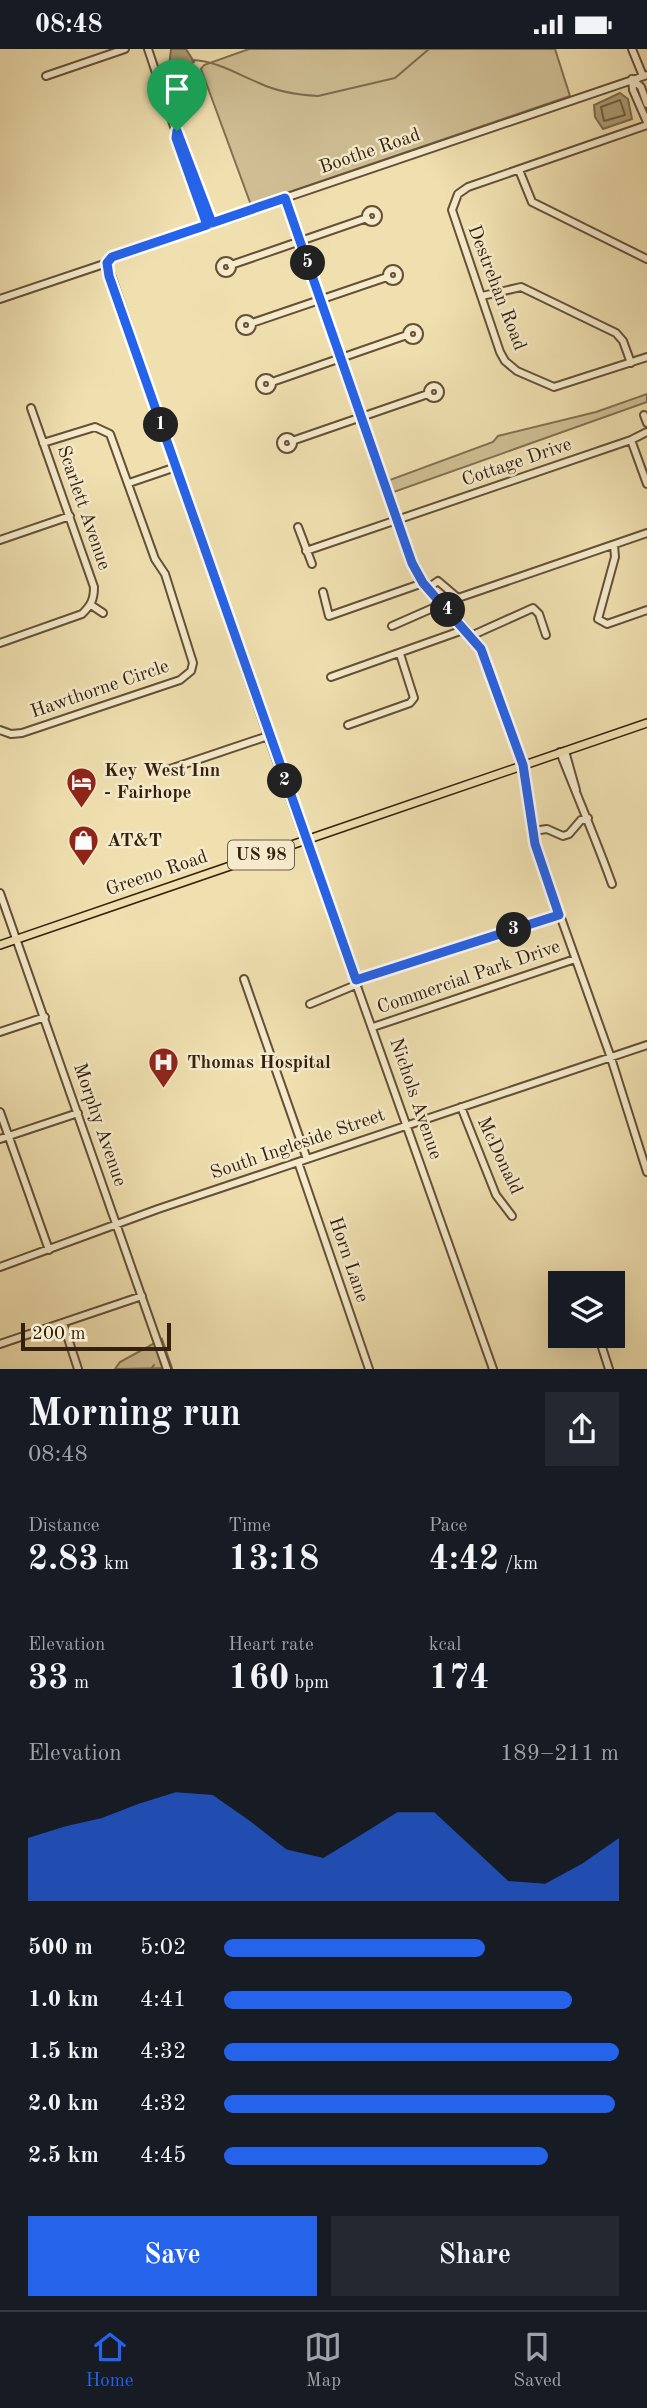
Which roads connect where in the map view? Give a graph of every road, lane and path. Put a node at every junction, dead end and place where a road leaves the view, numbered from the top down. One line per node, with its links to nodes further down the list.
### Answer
1 (125, 49): 5 (street)
2 (148, 49): 12 (street)
3 (632, 49): 4 (street)
4 (645, 75): 6 (street, Boothe Road)
5 (46, 76)
6 (632, 79): 7 (street); 8 (street); 10 (street, Boothe Road)
7 (647, 104)
8 (647, 123): 9 (street, Destrehan Road)
9 (519, 170): 14 (street); 18 (street, Destrehan Road)
10 (285, 198): 12 (street, Boothe Road); 13 (street)
11 (367, 218): 13 (street)
12 (209, 224): 15 (street, Boothe Road)
13 (300, 241): 16 (street); 20 (street)
14 (647, 259)
15 (107, 263): 19 (street, Boothe Road); 36 (street, Nichols Avenue)
16 (231, 265)
17 (387, 277): 20 (street)
18 (482, 296): 25 (street); 25 (street, Destrehan Road)
19 (0, 299)
20 (321, 300): 21 (street); 24 (street)
21 (252, 323)
22 (407, 335): 24 (street)
23 (647, 357): 25 (street, Destrehan Road)
24 (341, 359): 26 (street); 30 (street)
25 (631, 363)
26 (272, 382)
27 (428, 394): 30 (street)
28 (31, 408): 35 (street, Scarlett Avenue)
29 (644, 415): 31 (street)
30 (360, 417): 33 (street); 40 (street)
31 (647, 422)
32 (647, 432): 34 (street, Cottage Drive)
33 (292, 440)
34 (631, 440): 38 (street); 40 (street, Cottage Drive)
35 (43, 443): 37 (street); 39 (street, Scarlett Avenue)
36 (176, 467): 37 (street); 63 (street, Nichols Avenue)
37 (129, 483): 62 (street, Hawthorne Circle)
38 (647, 484)
39 (70, 516): 43 (street); 50 (street, Scarlett Avenue)
40 (396, 521): 45 (street, Cottage Drive); 47 (street)
41 (298, 527): 45 (street)
42 (647, 533): 44 (street)
43 (0, 540)
44 (614, 545): 47 (street); 51 (street)
45 (306, 551): 46 (street)
46 (312, 564)
47 (426, 586): 48 (street); 49 (street)
48 (323, 591)
49 (442, 604): 53 (street); 54 (street)
50 (92, 605): 52 (street); 57 (street)
51 (647, 610)
52 (103, 613)
53 (392, 626)
54 (466, 629): 55 (street); 58 (street)
55 (473, 635): 56 (street); 65 (street)
56 (547, 635)
57 (0, 643)
58 (400, 654): 59 (street); 61 (street)
59 (331, 677)
60 (647, 723): 64 (main road, US 98)
61 (348, 725)
62 (0, 730)
63 (268, 736): 66 (street); 69 (street, Nichols Avenue)
64 (563, 752): 65 (main road, US 98); 67 (street)
65 (523, 765): 68 (street); 69 (main road, Greeno Road / US 98)
66 (167, 770)
67 (588, 818): 68 (street); 70 (street)
68 (533, 831): 72 (street)
69 (306, 840): 73 (main road, Greeno Road / US 98); 77 (street, Nichols Avenue)
70 (612, 884)
71 (0, 893): 73 (street, Morphy Avenue)
72 (559, 915): 75 (street); 77 (street)
73 (15, 940): 74 (main road, Greeno Road / US 98); 79 (street, Morphy Avenue)
74 (0, 945)
75 (575, 959): 80 (street, Commercial Park Drive); 83 (street)
76 (244, 979): 90 (street)
77 (357, 982): 78 (street); 80 (street, Nichols Avenue)
78 (310, 1004)
79 (45, 1017): 81 (street); 86 (street, Morphy Avenue)
80 (373, 1027): 87 (street, Nichols Avenue)
81 (0, 1032)
82 (647, 1045): 83 (street, South Ingleside Street)
83 (611, 1058): 84 (street, South Ingleside Street); 92 (street)
84 (461, 1107): 87 (street, South Ingleside Street); 93 (street, McDonald)
85 (0, 1112): 88 (street)
86 (78, 1113): 88 (street); 94 (street, Morphy Avenue)
87 (407, 1125): 90 (street, South Ingleside Street); 104 (street, Nichols Avenue)
88 (8, 1136): 89 (street); 95 (street)
89 (0, 1139)
90 (307, 1159): 91 (street, South Ingleside Street)
91 (298, 1162): 94 (street, South Ingleside Street); 103 (street, Horn Lane)
92 (647, 1172)
93 (512, 1216)
94 (117, 1225): 95 (street, South Ingleside Street); 97 (street, Morphy Avenue)
95 (49, 1250): 96 (street, South Ingleside Street)
96 (0, 1267)
97 (142, 1296): 98 (street); 102 (street, Morphy Avenue)
98 (63, 1322): 99 (street); 101 (street)
99 (0, 1344)
100 (602, 1348): 105 (street)
101 (79, 1369)
102 (167, 1369)
103 (369, 1369)
104 (493, 1369)
105 (609, 1369)

